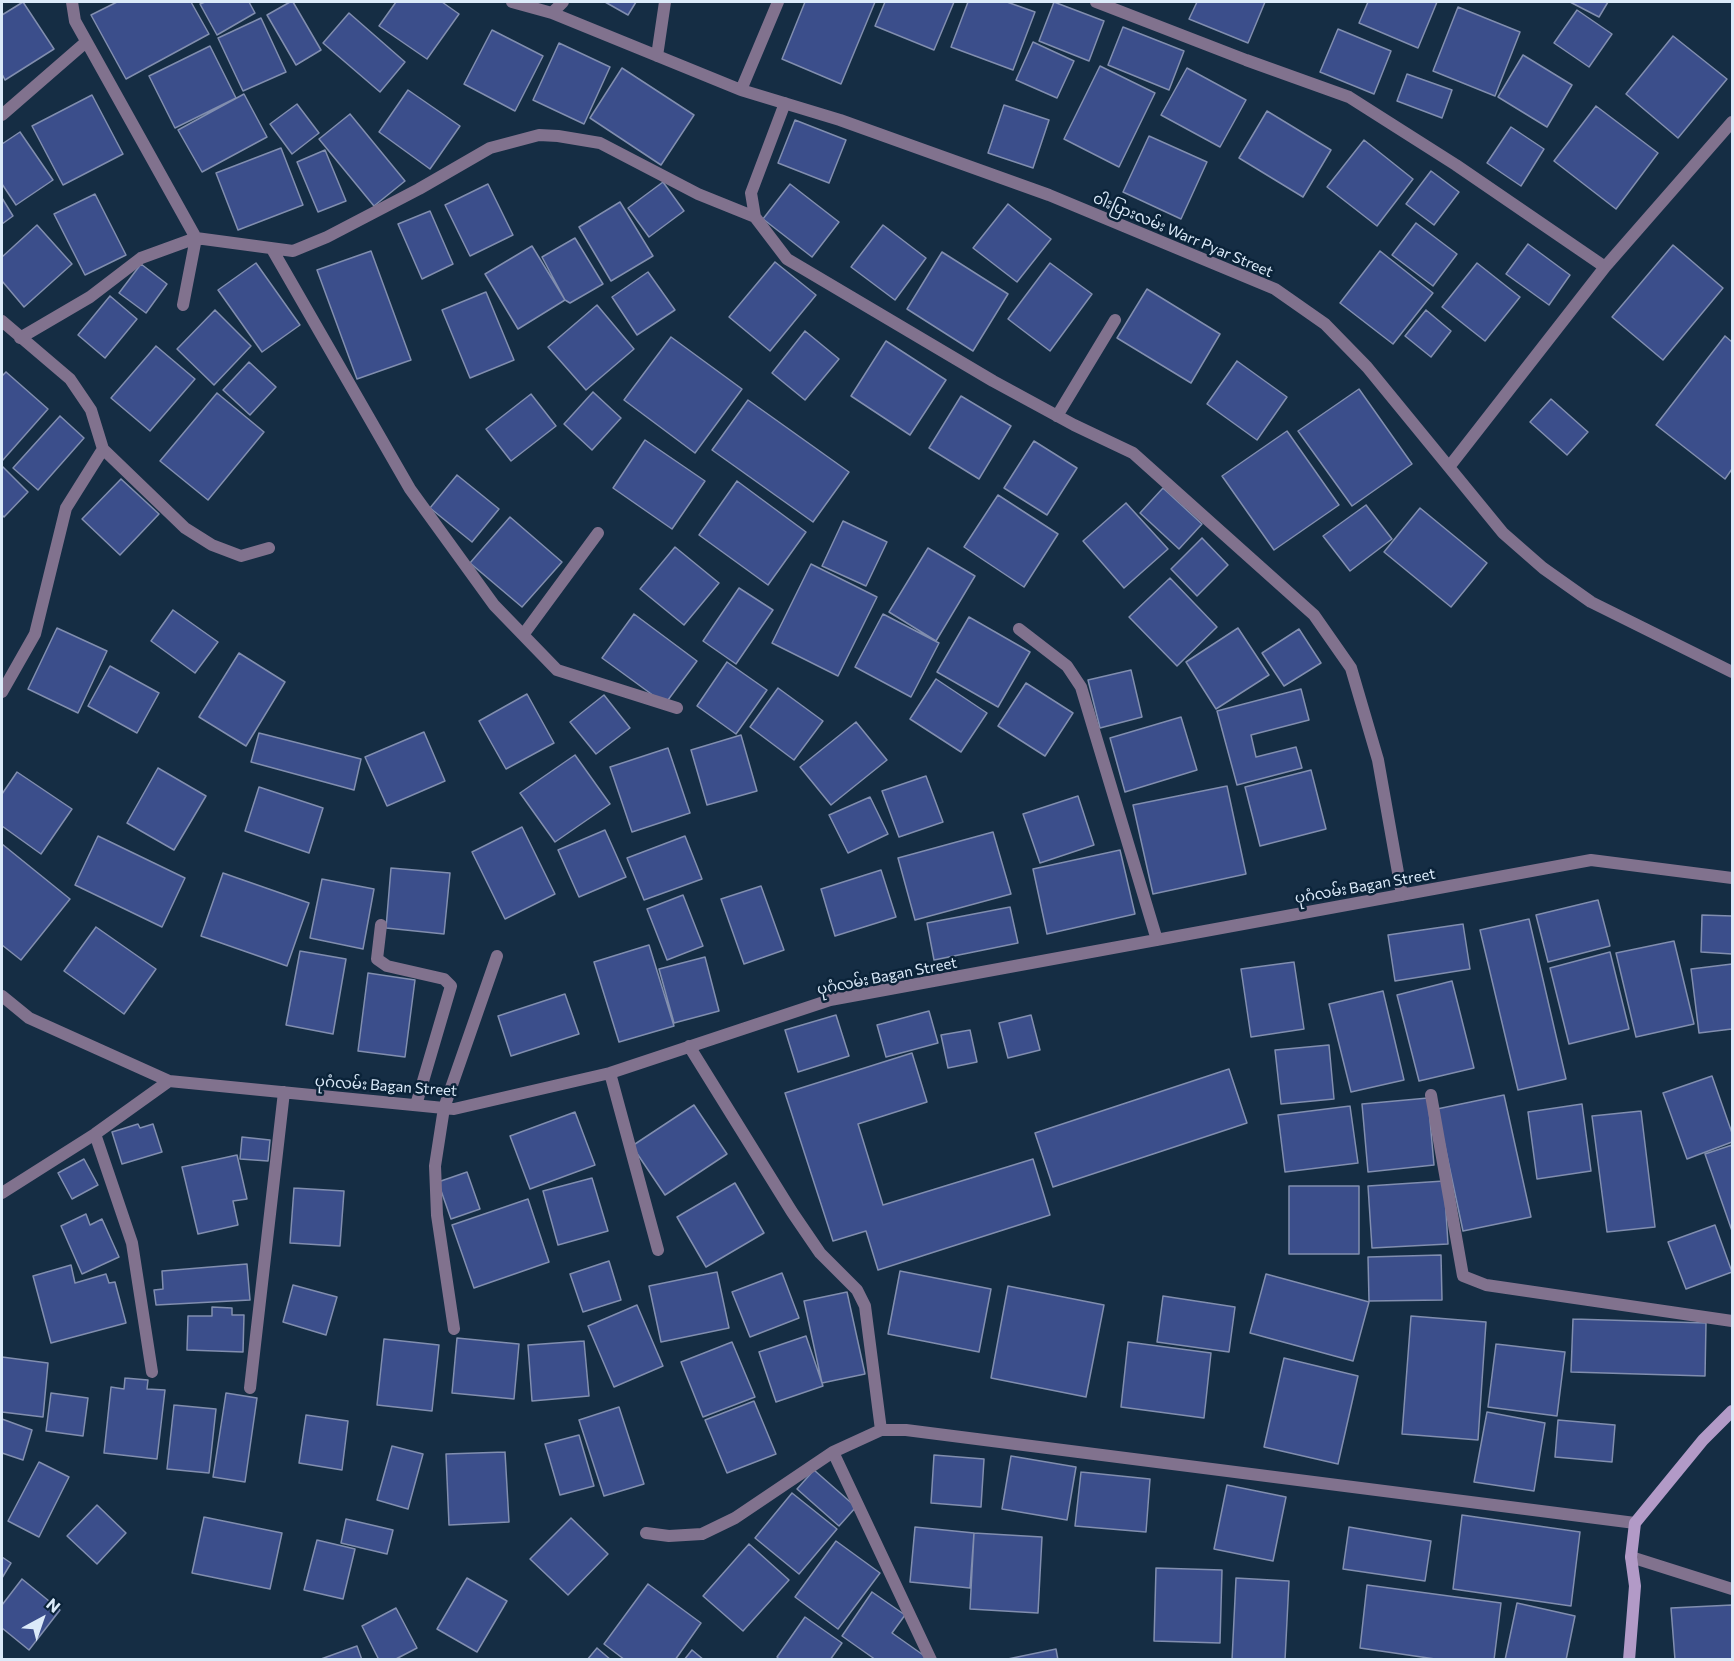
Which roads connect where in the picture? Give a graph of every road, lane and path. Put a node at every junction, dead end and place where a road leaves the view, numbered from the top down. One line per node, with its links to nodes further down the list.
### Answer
1 (72, 2): 8 (street)
2 (512, 2): 7 (street, ဝါးပြားလမ်း Warr Pyar Street)
3 (563, 2): 7 (street)
4 (665, 2): 9 (street)
5 (778, 2): 10 (street)
6 (1096, 2): 17 (street)
7 (552, 13): 9 (street, ဝါးပြားလမ်း Warr Pyar Street)
8 (86, 42): 12 (street); 15 (street)
9 (657, 56): 10 (street, ဝါးပြားလမ်း Warr Pyar Street)
10 (741, 90): 11 (street, ဝါးပြားလမ်း Warr Pyar Street)
11 (785, 103): 14 (street); 24 (street, ဝါးပြားလမ်း Warr Pyar Street)
12 (2, 115)
13 (1732, 122): 17 (street)
14 (755, 217): 16 (street); 22 (street)
15 (196, 238): 16 (street); 18 (street); 21 (street)
16 (272, 249): 28 (street)
17 (1605, 267): 24 (street)
18 (183, 305)
19 (1115, 320): 22 (street)
20 (2, 321): 21 (street)
21 (20, 338): 23 (street)
22 (1057, 416): 33 (street)
23 (103, 449): 26 (street); 30 (street)
24 (1449, 467): 29 (street, ဝါးပြားလမ်း Warr Pyar Street)
25 (598, 533): 28 (street)
26 (269, 548)
27 (1019, 629): 35 (street)
28 (523, 635): 31 (street)
29 (1732, 672)
30 (2, 692)
31 (677, 708)
32 (1732, 878): 33 (street, ပုဂံလမ်း Bagan Street)
33 (1402, 895): 35 (street, ပုဂံလမ်း Bagan Street)
34 (381, 925): 43 (street)
35 (1157, 940): 38 (street, ပုဂံလမ်း Bagan Street)
36 (497, 956): 44 (street)
37 (2, 996): 40 (street, ပုဂံလမ်း Bagan Street)
38 (689, 1046): 39 (street, ပုဂံလမ်း Bagan Street); 53 (street)
39 (610, 1073): 44 (street, ပုဂံလမ်း Bagan Street); 47 (street)
40 (170, 1081): 41 (street, ပုဂံလမ်း Bagan Street); 45 (street)
41 (284, 1092): 43 (street, ပုဂံလမ်း Bagan Street); 51 (street)
42 (1431, 1095): 48 (street)
43 (416, 1105): 44 (street, ပုဂံလမ်း Bagan Street)
44 (444, 1107): 49 (street)
45 (95, 1134): 46 (street); 50 (street)
46 (2, 1193)
47 (658, 1250)
48 (1732, 1321)
49 (454, 1329)
50 (152, 1372)
51 (250, 1388)
52 (1732, 1411): 55 (street)
53 (881, 1430): 54 (street); 55 (street)
54 (832, 1452): 56 (street); 59 (street)
55 (1635, 1523): 57 (street)
56 (646, 1533)
57 (1631, 1557): 58 (street); 60 (street)
58 (1732, 1589)
59 (931, 1659)
60 (1629, 1659)

